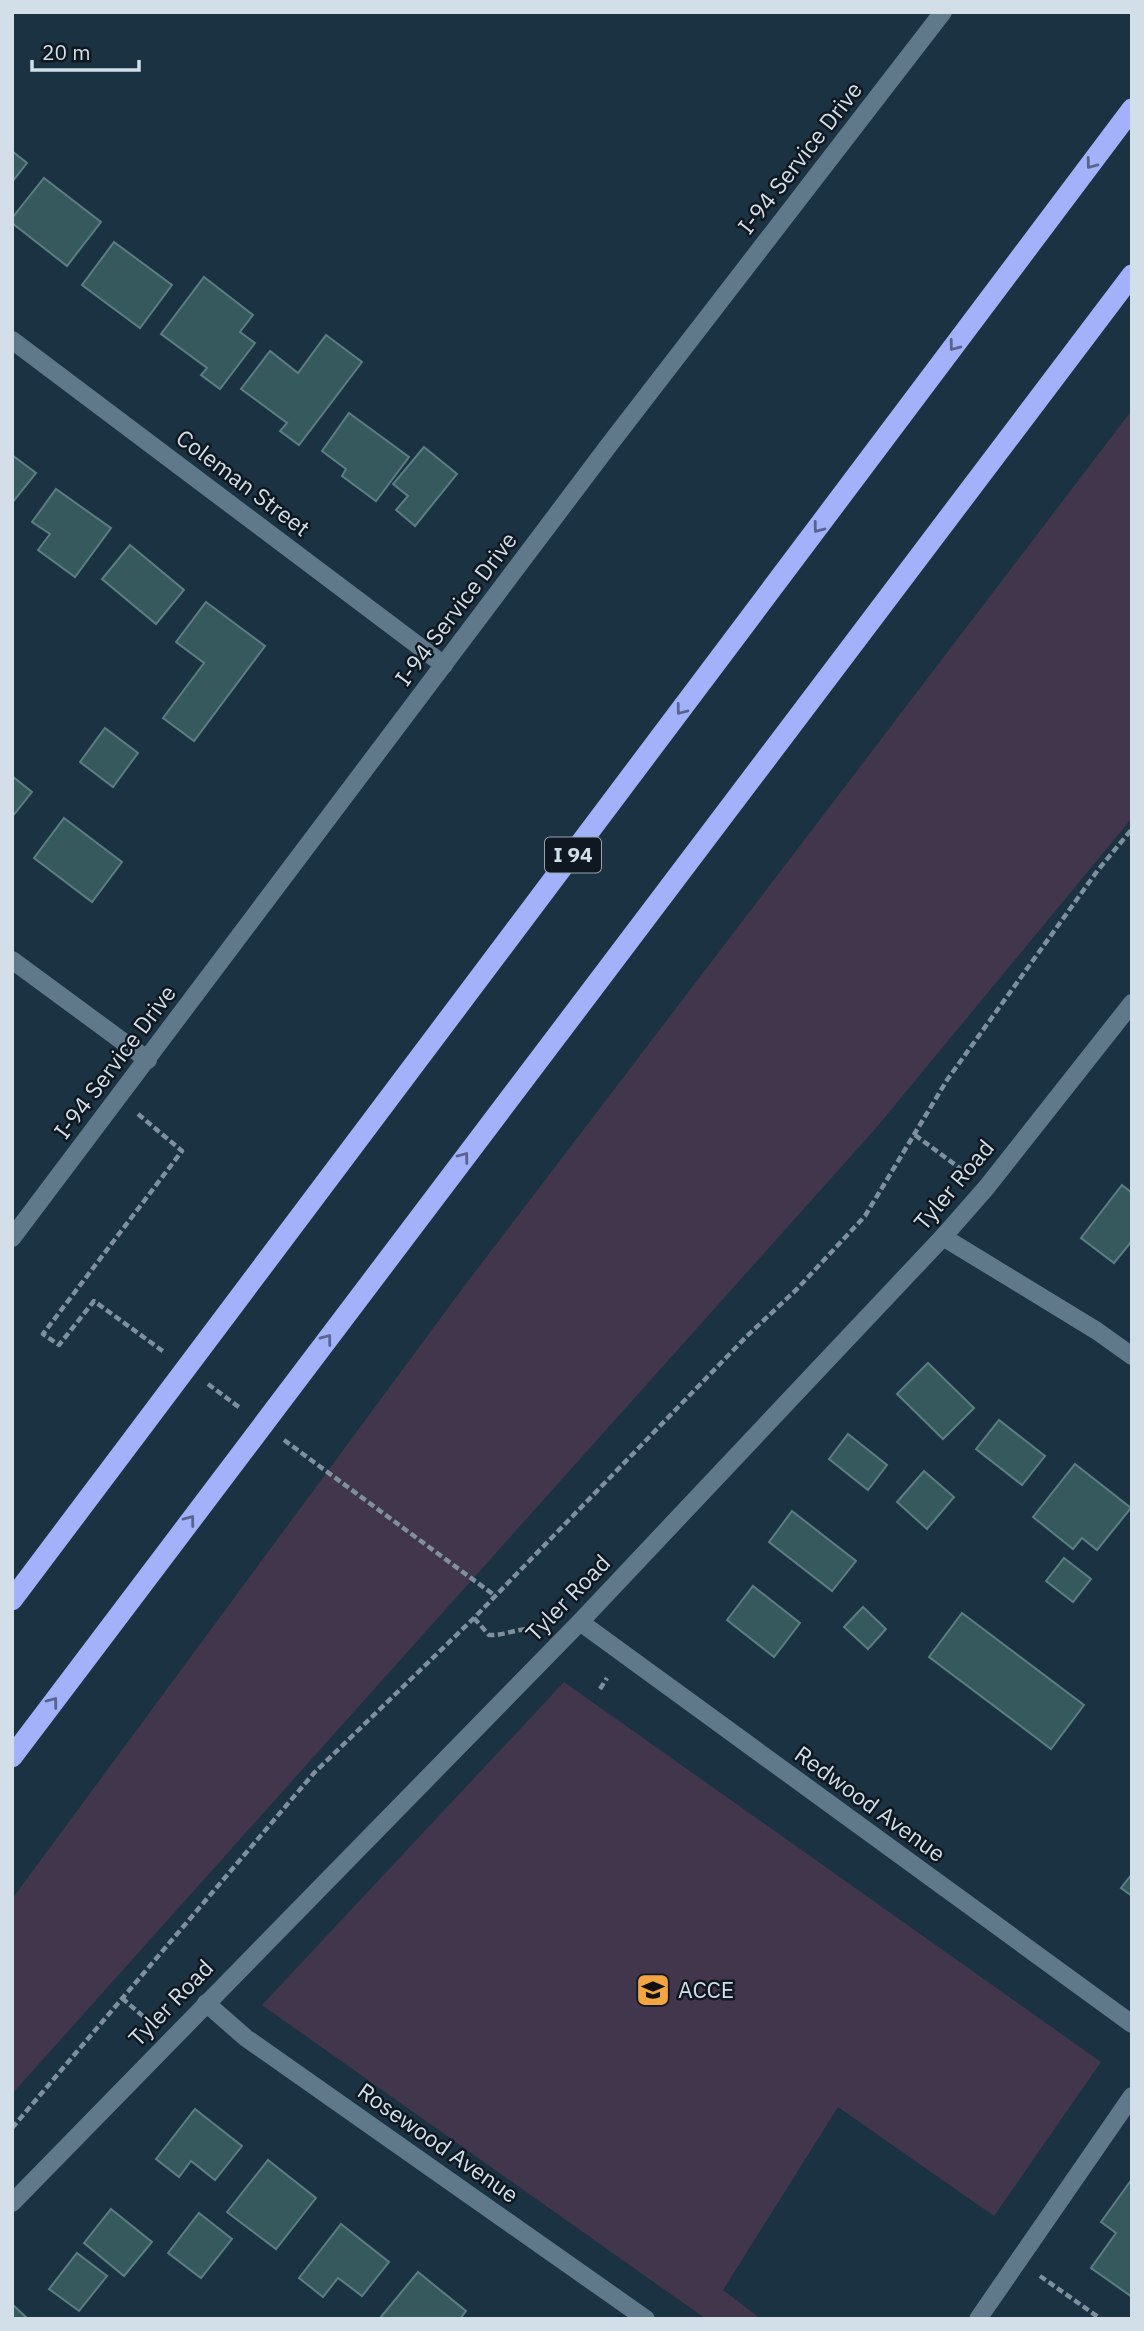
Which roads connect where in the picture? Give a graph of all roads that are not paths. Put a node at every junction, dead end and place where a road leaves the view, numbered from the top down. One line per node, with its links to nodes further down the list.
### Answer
1 (943, 12): 5 (street, I-94 Service Drive)
2 (1132, 109): 12 (highway, I 94, one-way to 12)
3 (1132, 275): 14 (highway, one-way to 3)
4 (12, 340): 5 (street, Coleman Street)
5 (444, 665): 8 (street, I-94 Service Drive)
6 (12, 960): 8 (street)
7 (1132, 1003): 9 (street, Tyler Road)
8 (148, 1060): 10 (street, I-94 Service Drive)
9 (943, 1237): 11 (street); 13 (street, Tyler Road)
10 (12, 1238)
11 (1132, 1356)
12 (12, 1600)
13 (580, 1622): 15 (street, Tyler Road); 16 (street, Redwood Avenue)
14 (12, 1757)
15 (206, 2003): 18 (street, Tyler Road); 19 (street, Rosewood Avenue)
16 (1132, 2024)
17 (1132, 2096): 20 (street)
18 (12, 2203)
19 (646, 2319)
20 (978, 2319)

